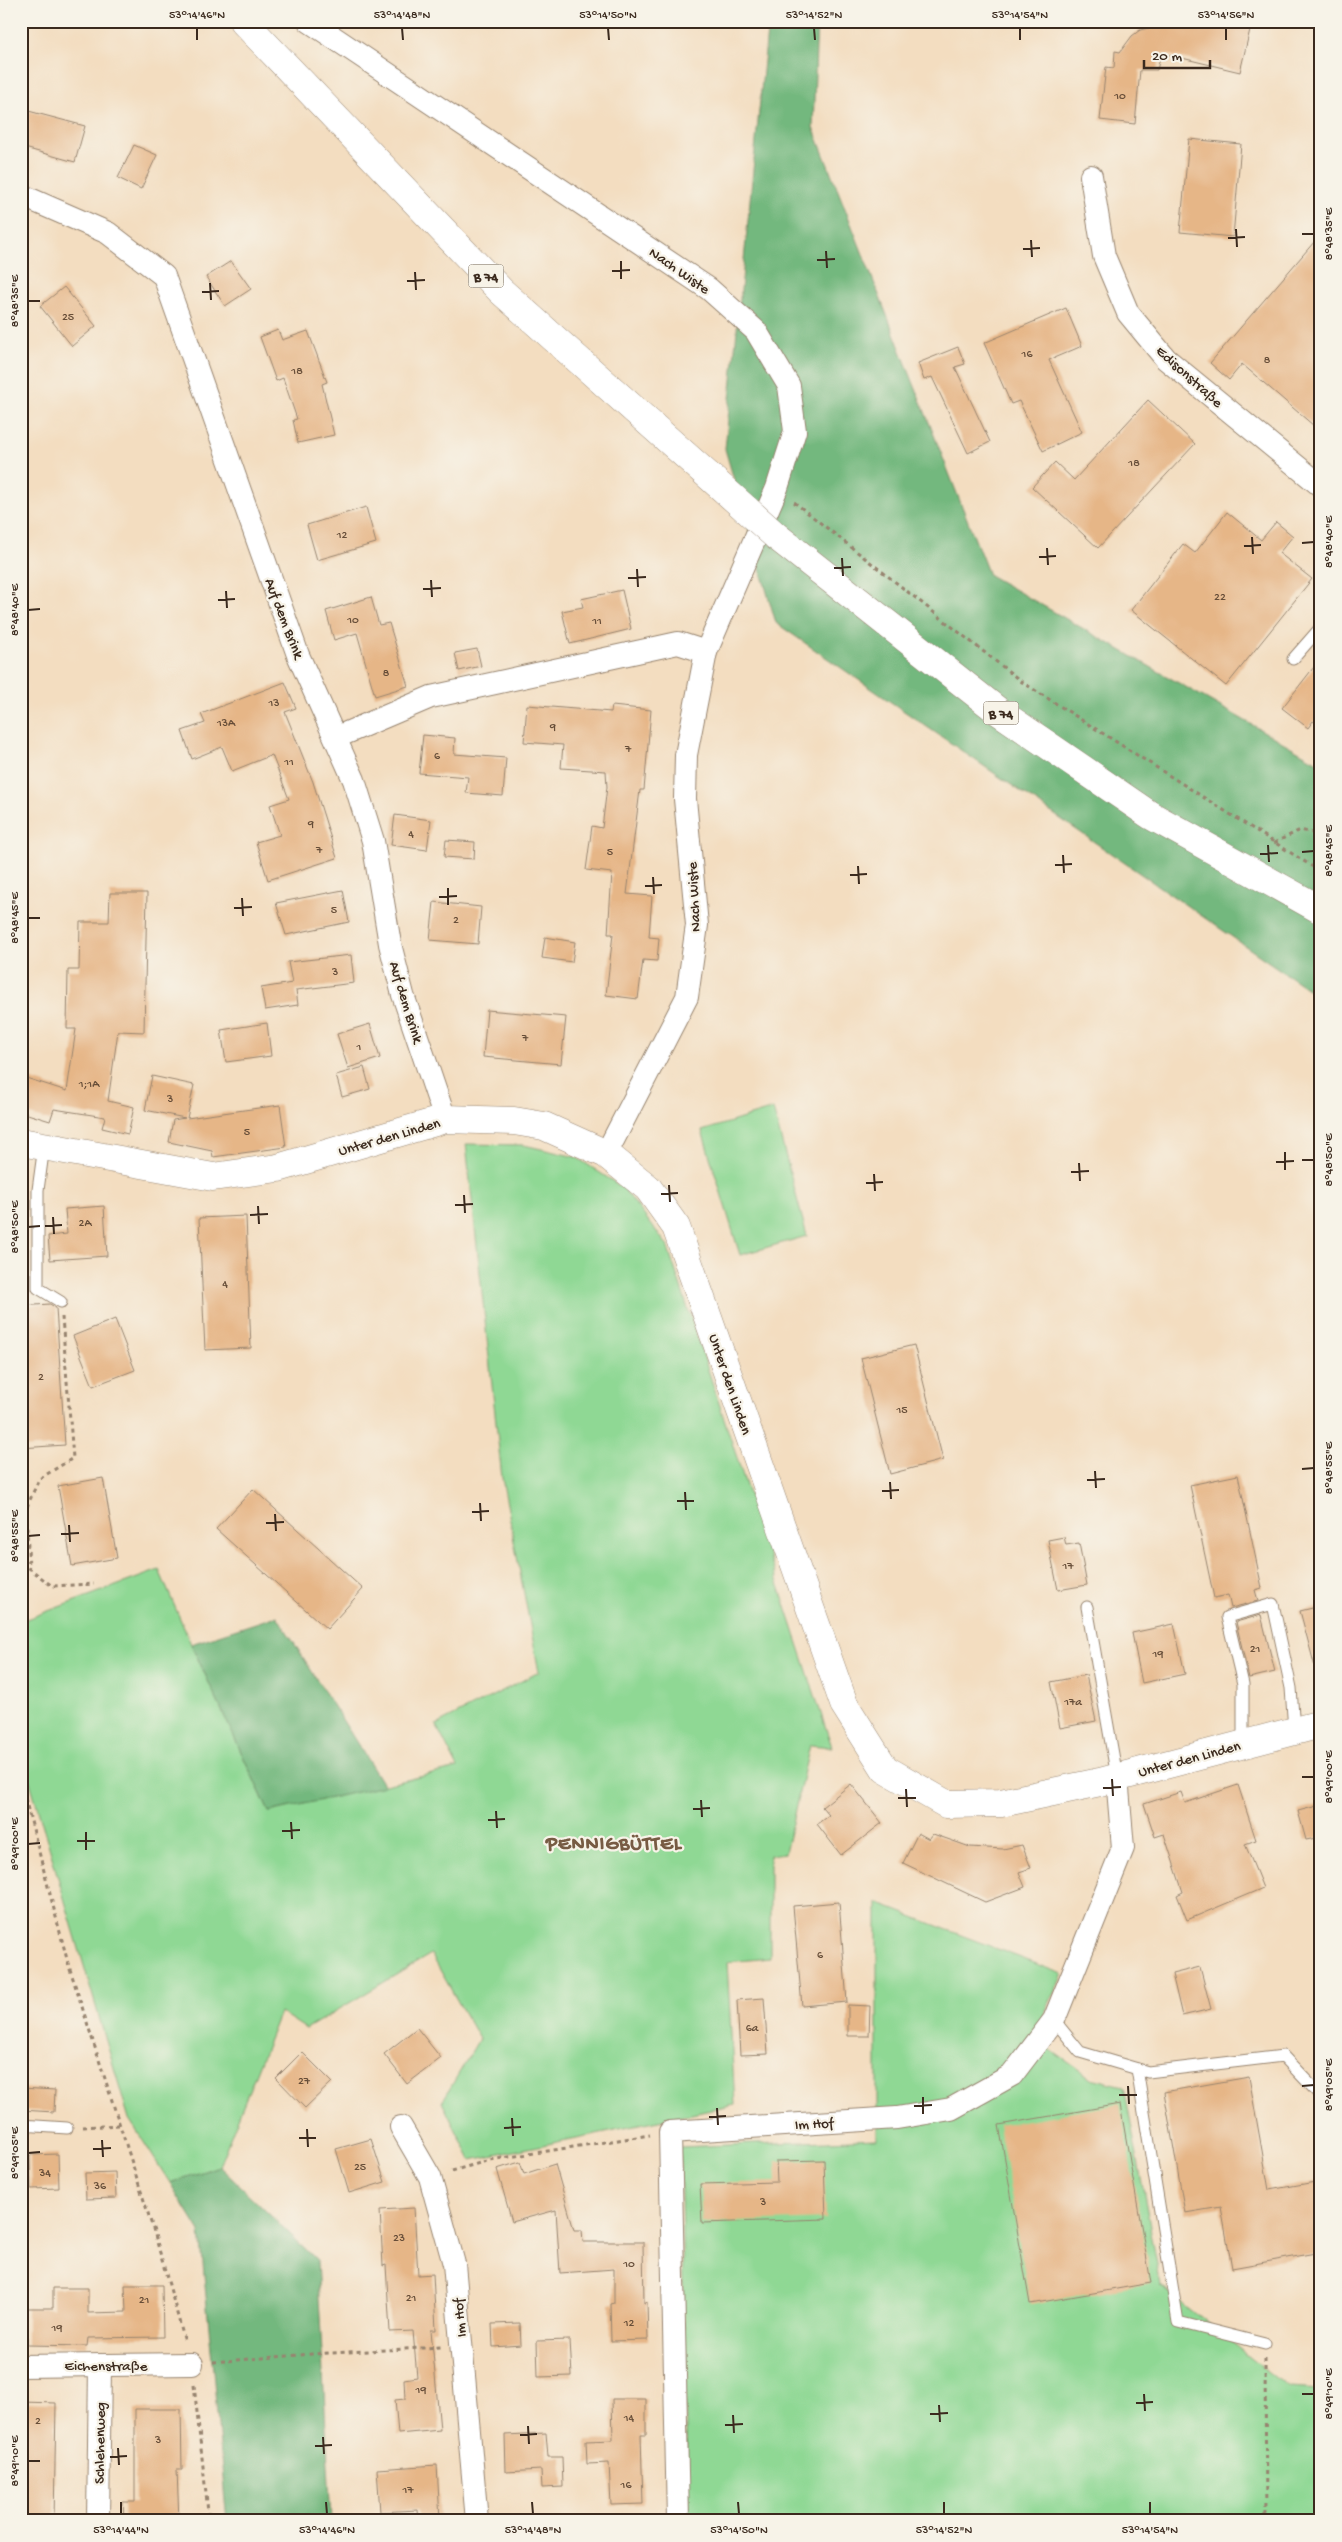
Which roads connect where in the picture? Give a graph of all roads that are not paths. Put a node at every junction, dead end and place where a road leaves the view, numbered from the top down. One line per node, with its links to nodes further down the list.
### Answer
1 (243, 21): 10 (street, B 74, bridge)
2 (309, 21): 7 (street, Nach Wiste)
3 (1091, 176): 5 (street, Edisonstraße)
4 (21, 195): 9 (street, Auf dem Brink)
5 (1321, 486)
6 (1321, 627): 8 (lane)
7 (706, 652): 9 (street); 13 (street, Nach Wiste)
8 (1293, 659)
9 (337, 737): 11 (street, Auf dem Brink)
10 (1321, 910)
11 (445, 1119): 12 (street, Unter den Linden); 13 (street, Unter den Linden)
12 (33, 1144): 14 (lane)
13 (606, 1154): 19 (street, Unter den Linden)
14 (60, 1302)
15 (1087, 1607): 19 (lane)
16 (1321, 1724): 17 (street, Unter den Linden)
17 (1294, 1730): 18 (street, Unter den Linden); 18 (lane)
18 (1243, 1744): 19 (street, Unter den Linden)
19 (1117, 1777): 20 (street, Im Hof)
20 (1054, 2020): 21 (lane); 32 (street, Im Hof)
21 (1137, 2069): 22 (lane); 26 (lane)
22 (1321, 2096)
23 (21, 2125): 25 (lane)
24 (401, 2127): 31 (street, Im Hof)
25 (68, 2128)
26 (1265, 2344)
27 (192, 2364): 28 (street, Eichenstraße)
28 (100, 2365): 29 (street, Eichenstraße); 30 (street, Schlehenweg)
29 (21, 2366)
30 (98, 2521)
31 (477, 2521)
32 (678, 2521)

